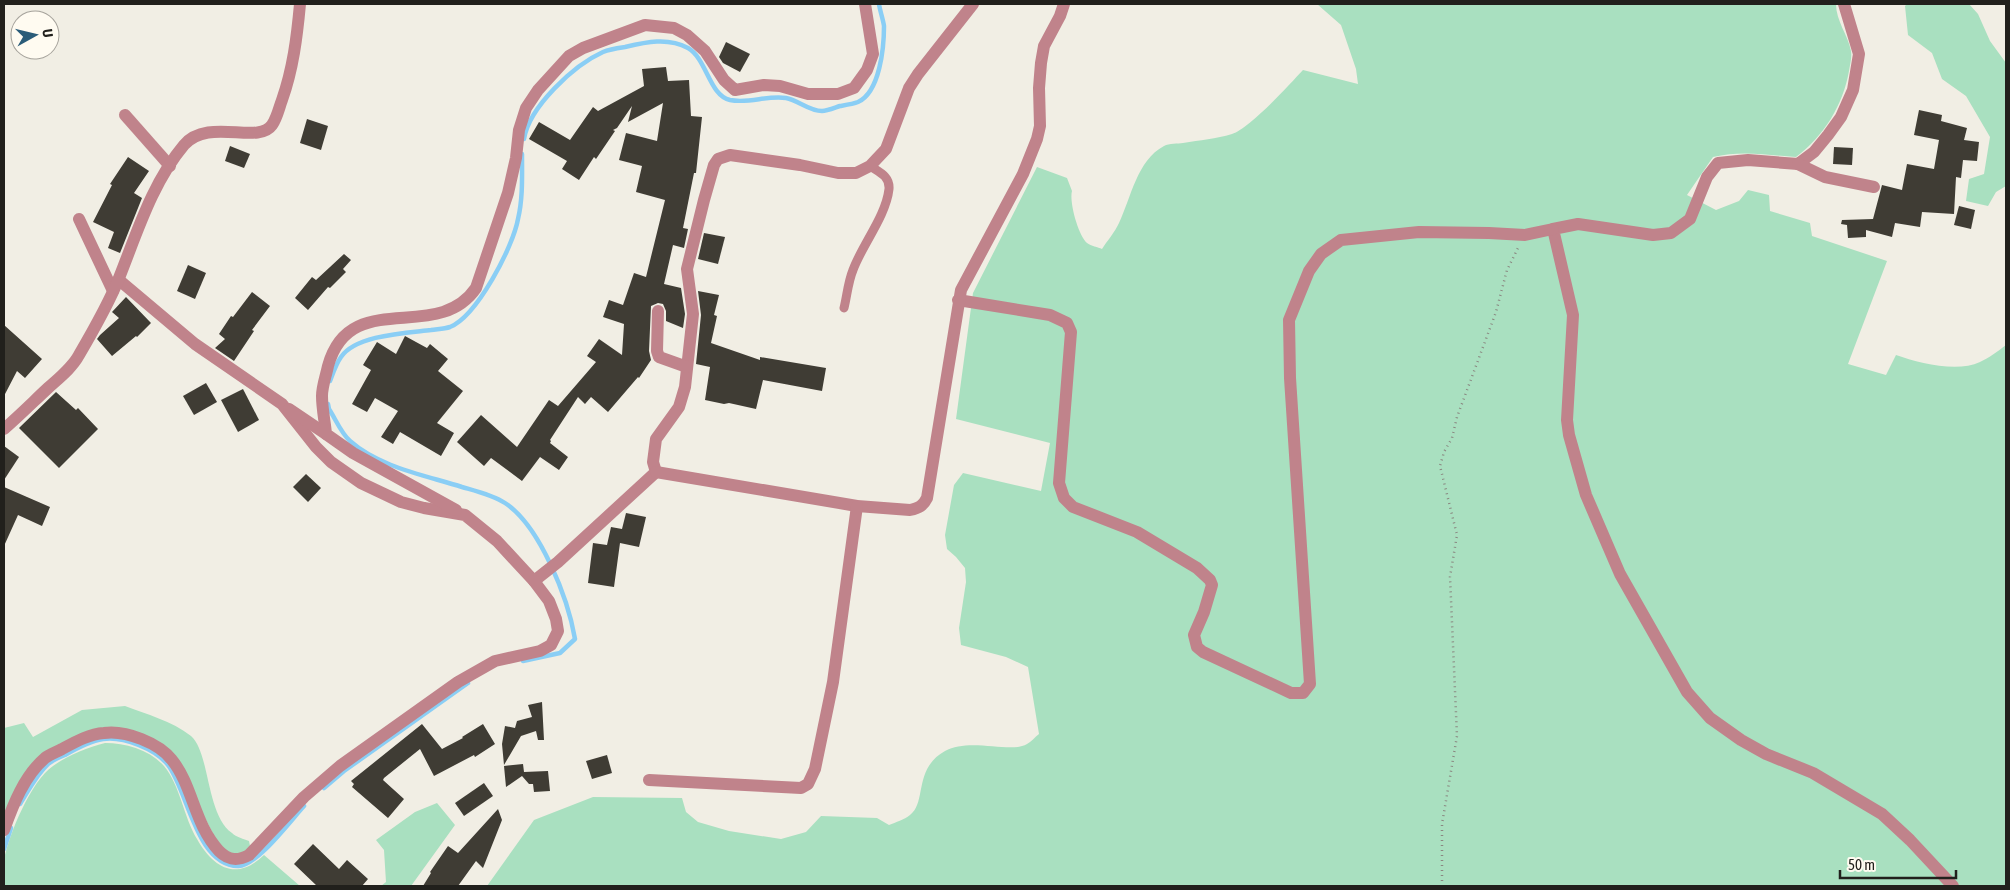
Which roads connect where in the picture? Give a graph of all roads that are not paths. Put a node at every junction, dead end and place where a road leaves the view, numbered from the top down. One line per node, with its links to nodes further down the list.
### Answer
1 (300, 4): 8 (street)
2 (864, 4): 20 (street)
3 (973, 4): 9 (street)
4 (1064, 4): 14 (street)
5 (1844, 4): 7 (street)
6 (125, 115): 8 (street)
7 (1798, 164): 10 (street); 12 (street)
8 (170, 166): 13 (street)
9 (870, 166): 15 (lane); 17 (street)
10 (1874, 187)
11 (79, 219): 13 (street)
12 (1553, 229): 14 (street); 27 (street)
13 (116, 286): 18 (street); 19 (street)
14 (958, 300): 22 (street)
15 (844, 308)
16 (658, 312): 17 (street)
17 (687, 367): 21 (street)
18 (282, 404): 20 (street); 23 (street)
19 (4, 429)
20 (326, 434): 23 (street)
21 (656, 472): 22 (street); 24 (street)
22 (857, 506): 25 (street)
23 (466, 515): 24 (street)
24 (534, 581): 26 (street)
25 (649, 780)
26 (4, 830)
27 (1953, 886)

